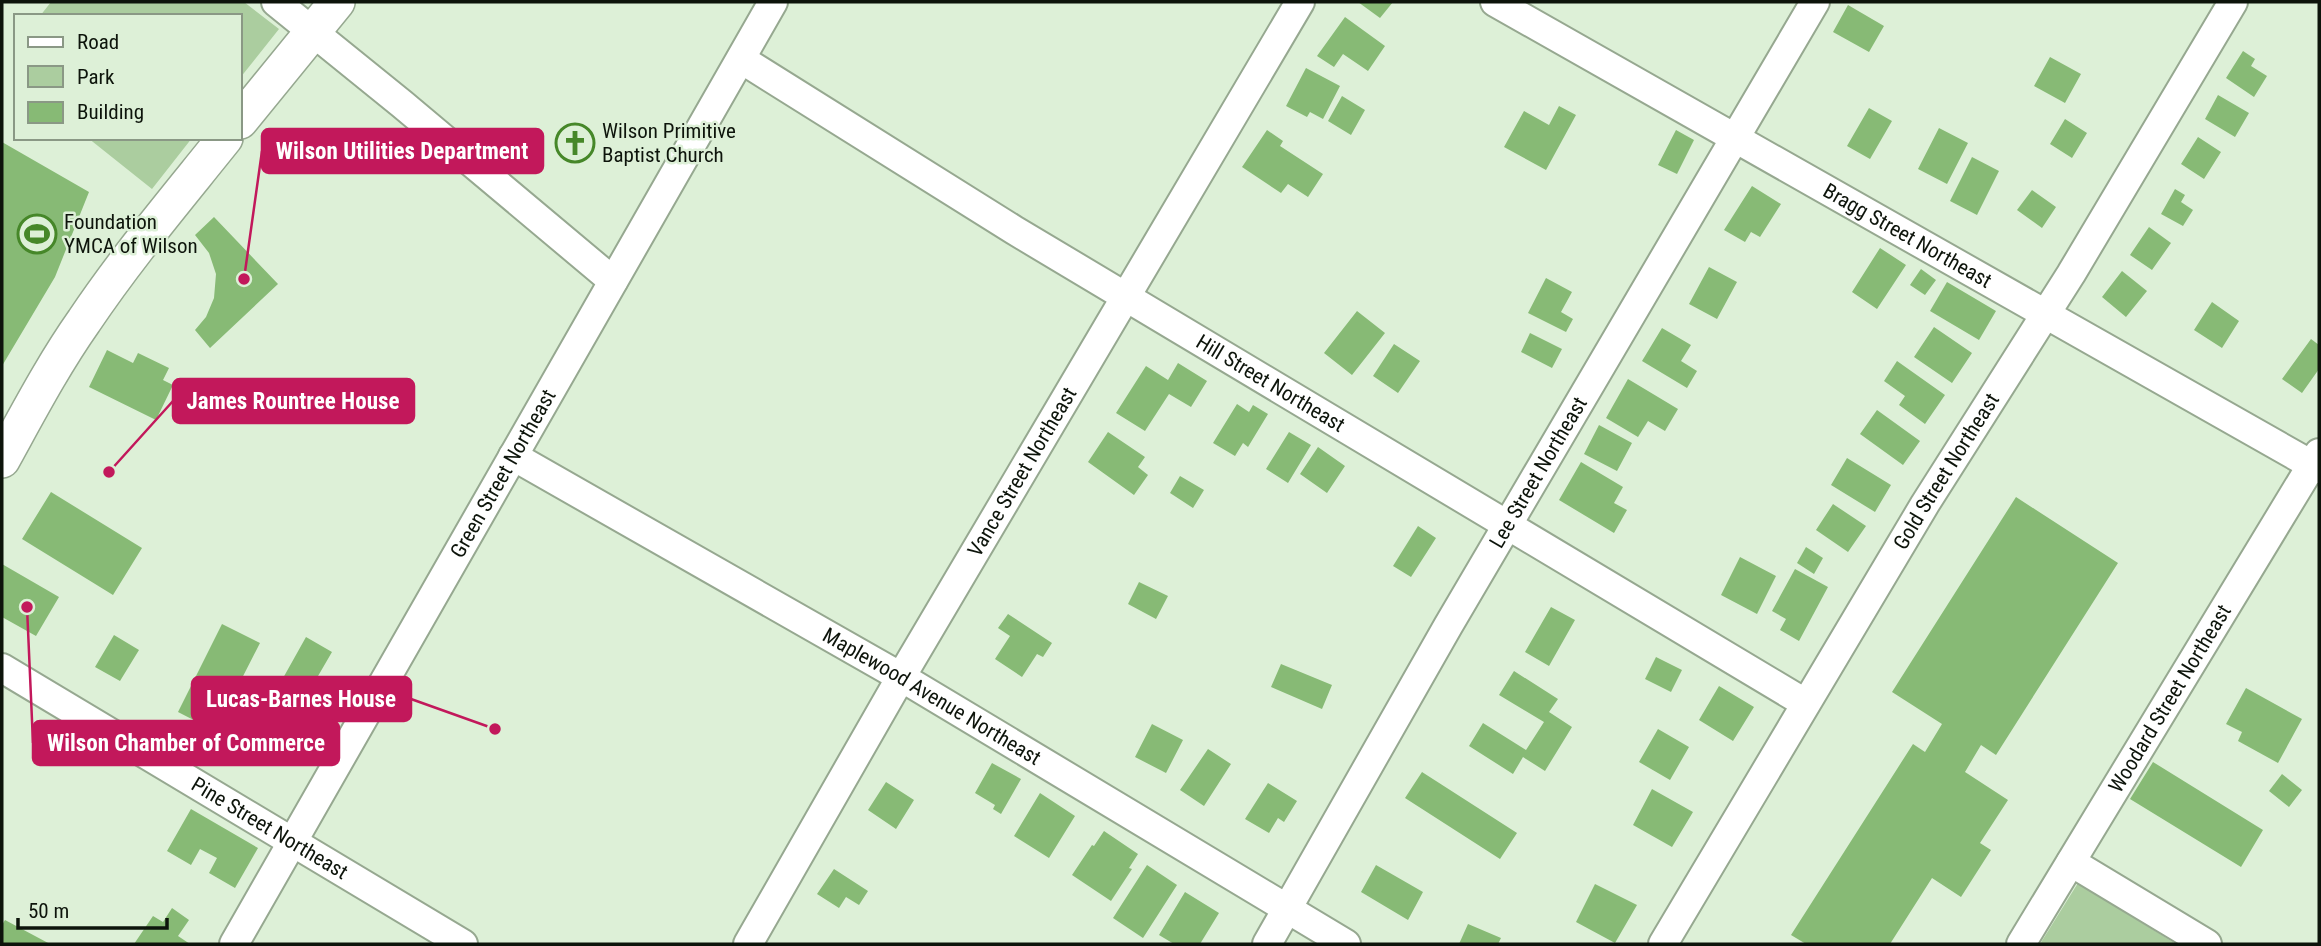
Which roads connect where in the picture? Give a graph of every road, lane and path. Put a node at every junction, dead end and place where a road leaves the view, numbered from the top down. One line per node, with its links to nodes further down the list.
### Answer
1 (276, 2): 8 (street)
2 (337, 2): 8 (main road)
3 (773, 2): 9 (street, Green Street Northeast)
4 (1300, 2): 14 (street, Vance Street Northeast)
5 (1495, 2): 11 (street, Bragg Street Northeast)
6 (1815, 2): 11 (street, Lee Street Northeast)
7 (2233, 2): 15 (street, Gold Street Northeast)
8 (313, 32): 10 (main road); 13 (street)
9 (741, 59): 13 (street, Green Street Northeast); 14 (street, Hill Street Northeast)
10 (242, 119)
11 (1735, 139): 15 (street, Bragg Street Northeast); 19 (street, Lee Street Northeast)
12 (223, 140): 17 (main road)
13 (613, 281): 16 (street, Green Street Northeast)
14 (1127, 297): 19 (street, Hill Street Northeast); 21 (street, Vance Street Northeast)
15 (2044, 314): 18 (street, Bragg Street Northeast); 22 (street, Gold Street Northeast)
16 (513, 456): 21 (street, Maplewood Avenue Northeast); 23 (street, Green Street Northeast)
17 (2, 460)
18 (2317, 462): 24 (street, Woodard Street Northeast)
19 (1509, 525): 22 (street, Hill Street Northeast); 25 (street, Lee Street Northeast)
20 (2, 668): 23 (street, Pine Street Northeast)
21 (901, 677): 25 (street, Maplewood Avenue Northeast); 28 (street, Vance Street Northeast)
22 (1805, 703): 31 (street, Gold Street Northeast)
23 (292, 842): 26 (street, Green Street Northeast); 27 (street, Pine Street Northeast)
24 (2071, 862): 32 (street, Woodard Street Northeast); 33 (street)
25 (1288, 909): 29 (street, Lee Street Northeast); 30 (street, Maplewood Avenue Northeast)
26 (234, 944)
27 (463, 944)
28 (748, 944)
29 (1267, 944)
30 (1346, 944)
31 (1663, 944)
32 (2021, 944)
33 (2207, 944)

